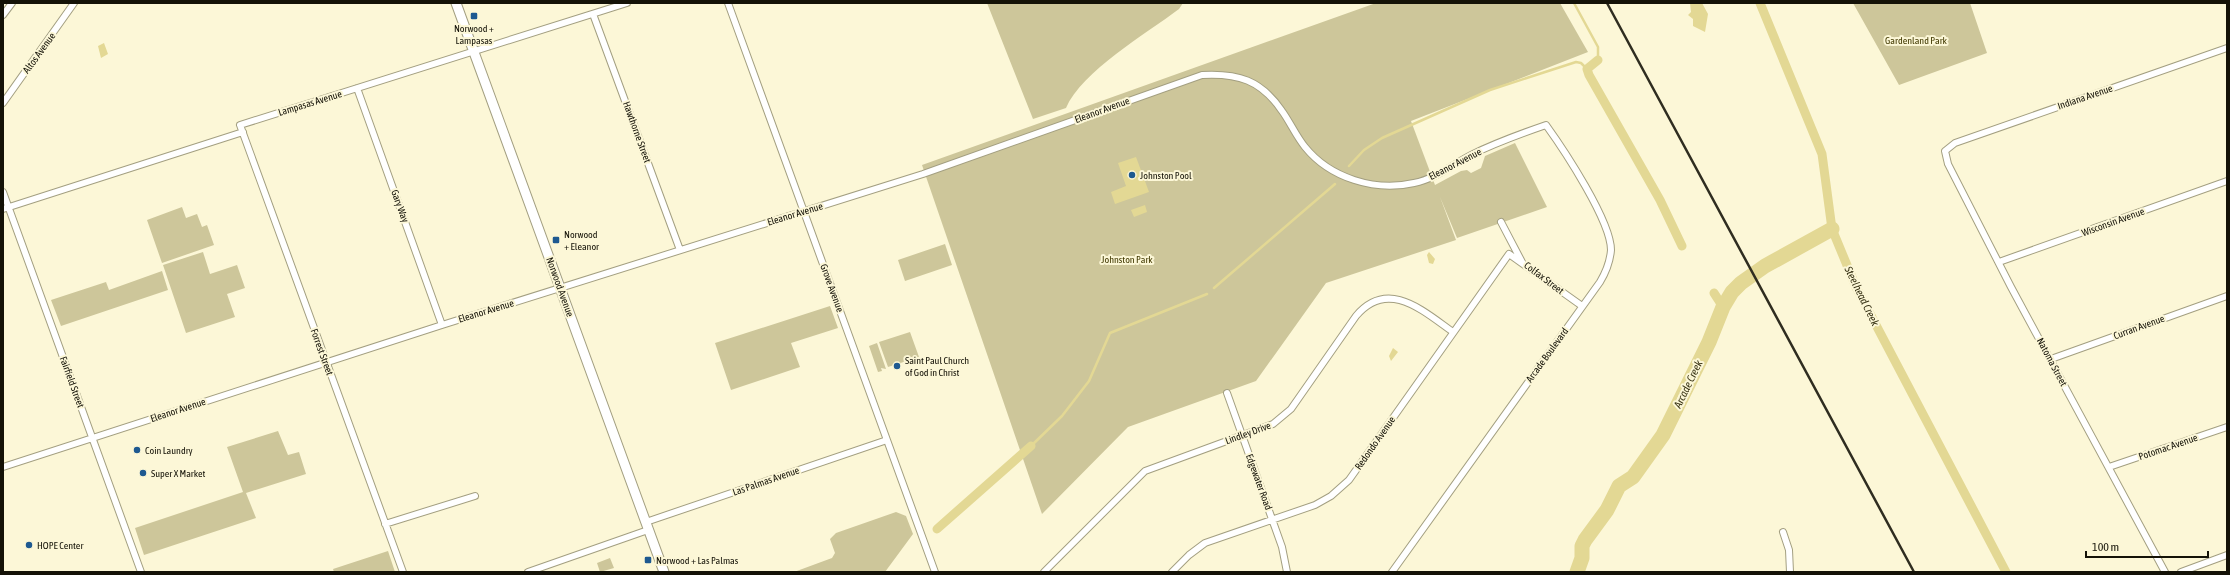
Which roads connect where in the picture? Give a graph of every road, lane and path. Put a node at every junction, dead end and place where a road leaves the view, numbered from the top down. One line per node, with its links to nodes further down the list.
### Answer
1 (12, 3): 7 (street)
2 (74, 3): 11 (street, Altos Avenue)
3 (456, 3): 9 (main road, Norwood Avenue)
4 (627, 3): 6 (street, Lampasas Avenue)
5 (728, 3): 18 (street, Grove Avenue)
6 (593, 14): 9 (street, Lampasas Avenue); 20 (street, Hawthorne Street)
7 (3, 15)
8 (2227, 48): 14 (street, Indiana Avenue)
9 (474, 51): 10 (street, Lampasas Avenue); 23 (main road, Norwood Avenue)
10 (357, 88): 13 (street, Lampasas Avenue); 26 (street, Gary Way)
11 (3, 103)
12 (1546, 125): 18 (street, Eleanor Avenue); 25 (street, Arcade Boulevard)
13 (242, 132): 17 (street, Lampasas Avenue); 29 (street, Forrest Street)
14 (1945, 151): 21 (street, Natoma Street)
15 (2227, 181): 21 (street, Wisconsin Avenue)
16 (3, 192): 17 (street, Fairfield Street)
17 (6, 209): 33 (street, Fairfield Street)
18 (804, 211): 20 (street, Eleanor Avenue); 34 (street, Grove Avenue)
19 (1501, 222): 22 (street, Colfax Street)
20 (680, 250): 23 (street, Eleanor Avenue)
21 (1999, 262): 28 (street, Natoma Street)
22 (1523, 264): 25 (street, Colfax Street); 27 (street, Redondo Avenue)
23 (560, 288): 26 (street, Eleanor Avenue); 40 (main road, Norwood Avenue)
24 (2227, 296): 28 (street, Curran Avenue)
25 (1582, 306): 51 (street, Arcade Boulevard)
26 (442, 325): 29 (street, Eleanor Avenue)
27 (1453, 332): 32 (street, Lindley Drive); 38 (street, Redondo Avenue)
28 (2051, 359): 36 (street, Natoma Street)
29 (326, 362): 33 (street, Eleanor Avenue); 39 (street, Forrest Street)
30 (1227, 393): 32 (street, Edgewater Road)
31 (2227, 427): 36 (street, Potomac Avenue)
32 (1242, 435): 38 (street, Edgewater Road); 48 (street, Lindley Drive)
33 (92, 438): 35 (street, Eleanor Avenue); 43 (street, Fairfield Street)
34 (887, 440): 40 (street, Las Palmas Avenue); 47 (street, Grove Avenue)
35 (3, 467)
36 (2109, 467): 53 (street, Natoma Street)
37 (475, 496): 39 (street)
38 (1272, 520): 49 (street, Redondo Avenue); 50 (street, Edgewater Road)
39 (385, 524): 44 (street, Forrest Street)
40 (647, 526): 45 (street, Las Palmas Avenue); 46 (main road, Norwood Avenue)
41 (1783, 532): 52 (street)
42 (2227, 555): 54 (street)
43 (141, 572)
44 (402, 572)
45 (528, 572)
46 (664, 572)
47 (935, 572)
48 (1044, 572)
49 (1172, 572)
50 (1287, 572)
51 (1392, 572)
52 (1790, 572)
53 (2165, 572)
54 (2180, 572)

